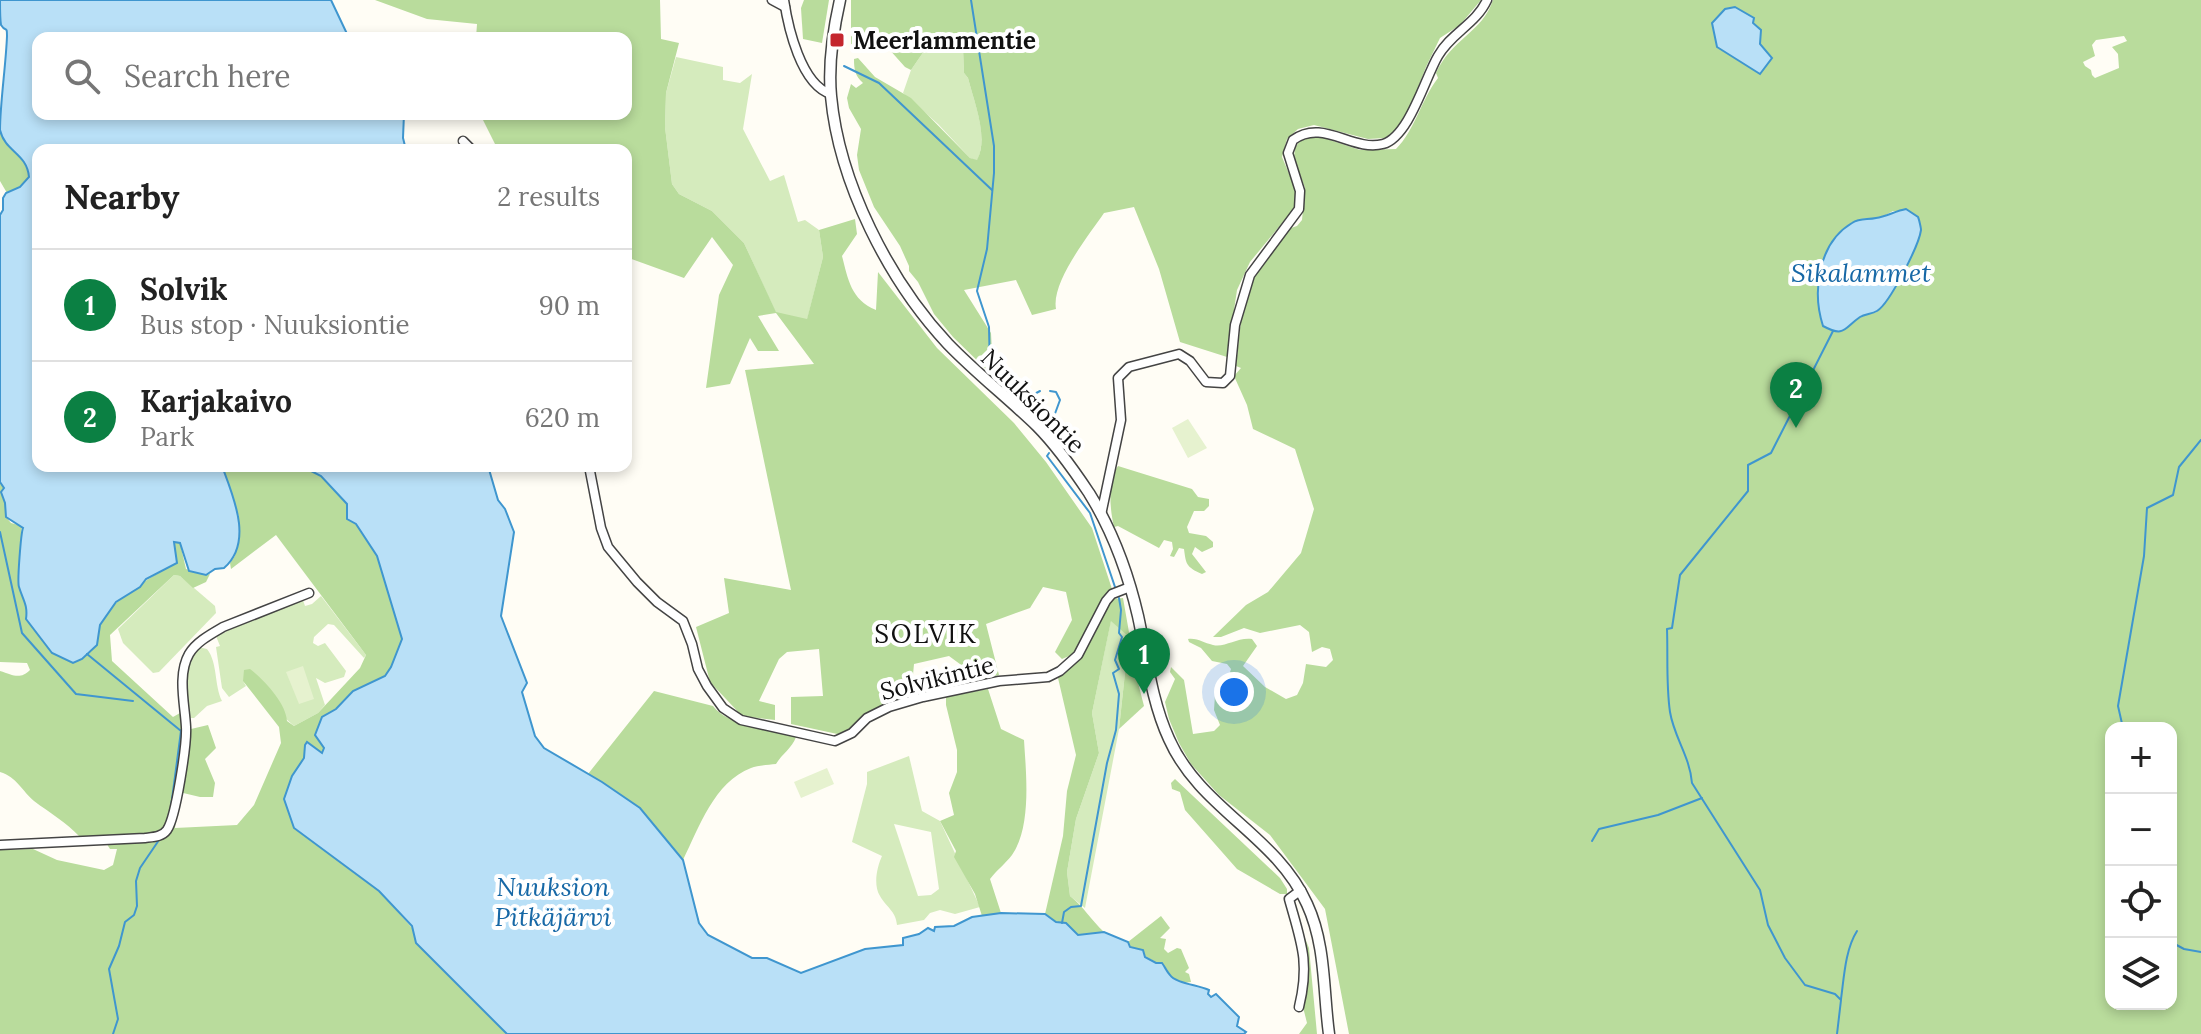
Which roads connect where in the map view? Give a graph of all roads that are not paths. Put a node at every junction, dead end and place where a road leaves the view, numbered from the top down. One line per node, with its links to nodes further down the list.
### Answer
1 (772, 0): 4 (street)
2 (840, 0): 5 (street, Nuuksiontie)
3 (1487, 0): 9 (street)
4 (785, 4): 5 (street)
5 (831, 94): 9 (street, Nuuksiontie)
6 (463, 141): 7 (street)
7 (466, 144)
8 (590, 472): 10 (street, Solvikintie)
9 (1101, 515): 10 (street, Nuuksiontie)
10 (1130, 587): 13 (street, Nuuksiontie)
11 (309, 593): 12 (street)
12 (0, 845)
13 (1301, 890): 14 (street); 15 (street, Nuuksiontie)
14 (1299, 1007)
15 (1329, 1034)

